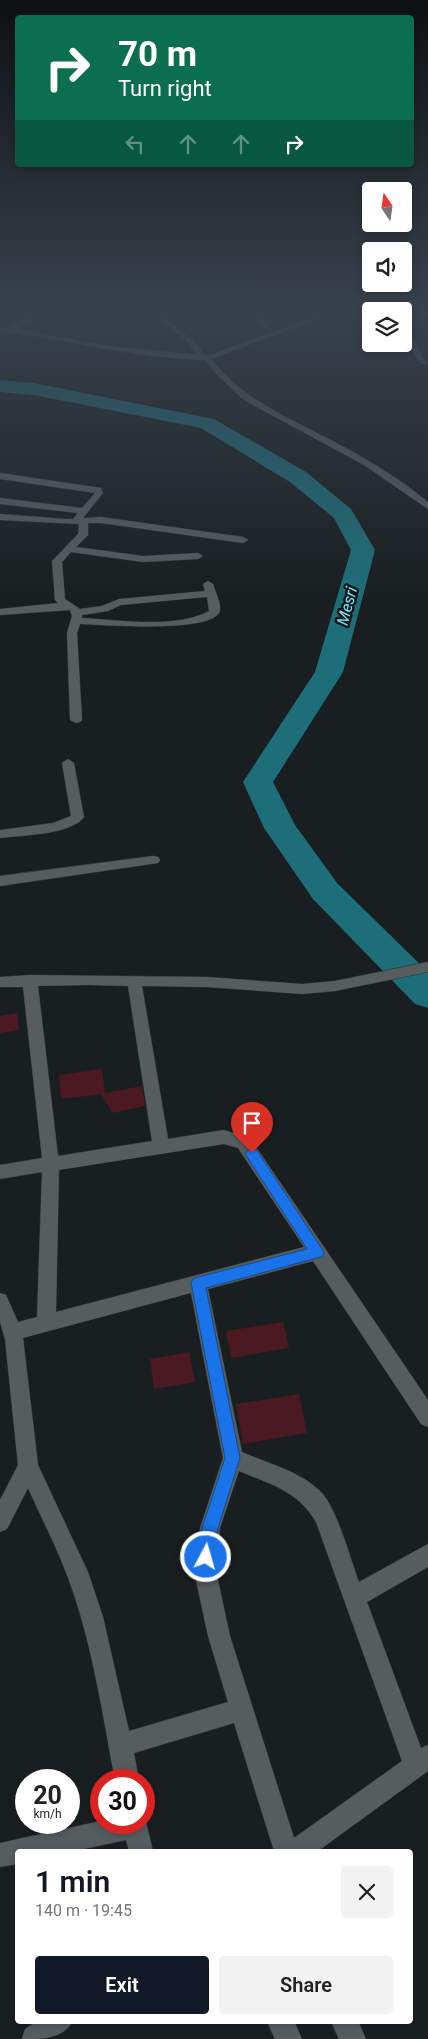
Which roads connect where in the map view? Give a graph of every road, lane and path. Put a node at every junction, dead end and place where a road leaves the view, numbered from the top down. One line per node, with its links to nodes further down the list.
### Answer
1 (259, 407): 4 (street)
2 (0, 476): 6 (street)
3 (0, 502): 6 (street)
4 (428, 506)
5 (0, 517): 6 (street)
6 (81, 518): 7 (street); 8 (street)
7 (243, 540)
8 (69, 548): 9 (street); 10 (street)
9 (198, 556)
10 (68, 605): 11 (street); 12 (street)
11 (0, 612)
12 (76, 617): 12 (street); 13 (street)
13 (76, 720)
14 (68, 763): 15 (street)
15 (0, 834)
16 (153, 860): 17 (street)
17 (0, 880)
18 (428, 967): 20 (street)
19 (30, 980): 20 (street); 21 (street); 23 (street)
20 (134, 981): 22 (street)
21 (0, 982)
22 (160, 1147): 23 (street); 25 (street)
23 (51, 1164): 24 (street); 28 (street)
24 (0, 1172)
25 (317, 1252): 26 (street); 30 (street)
26 (198, 1283): 28 (street); 31 (street)
27 (2, 1308): 29 (street)
28 (46, 1323): 29 (street)
29 (12, 1332): 32 (street)
30 (428, 1417)
31 (233, 1458): 35 (street); 36 (street)
32 (28, 1466): 33 (street); 37 (street)
33 (0, 1522)
34 (428, 1555): 35 (street)
35 (354, 1596): 38 (street)
36 (242, 1709): 37 (street); 44 (street)
37 (120, 1745): 39 (street)
38 (422, 1761): 45 (street)
39 (125, 1769)
40 (91, 1834): 42 (street)
41 (137, 1834): 43 (street)
42 (26, 1849)
43 (141, 1849)
44 (285, 1849)
45 (300, 1849)
46 (15, 1852): 47 (street)
47 (0, 1855)
48 (56, 2024): 51 (street)
49 (282, 2024): 52 (street)
50 (346, 2024): 53 (street)
51 (35, 2039)
52 (289, 2039)
53 (353, 2039)

